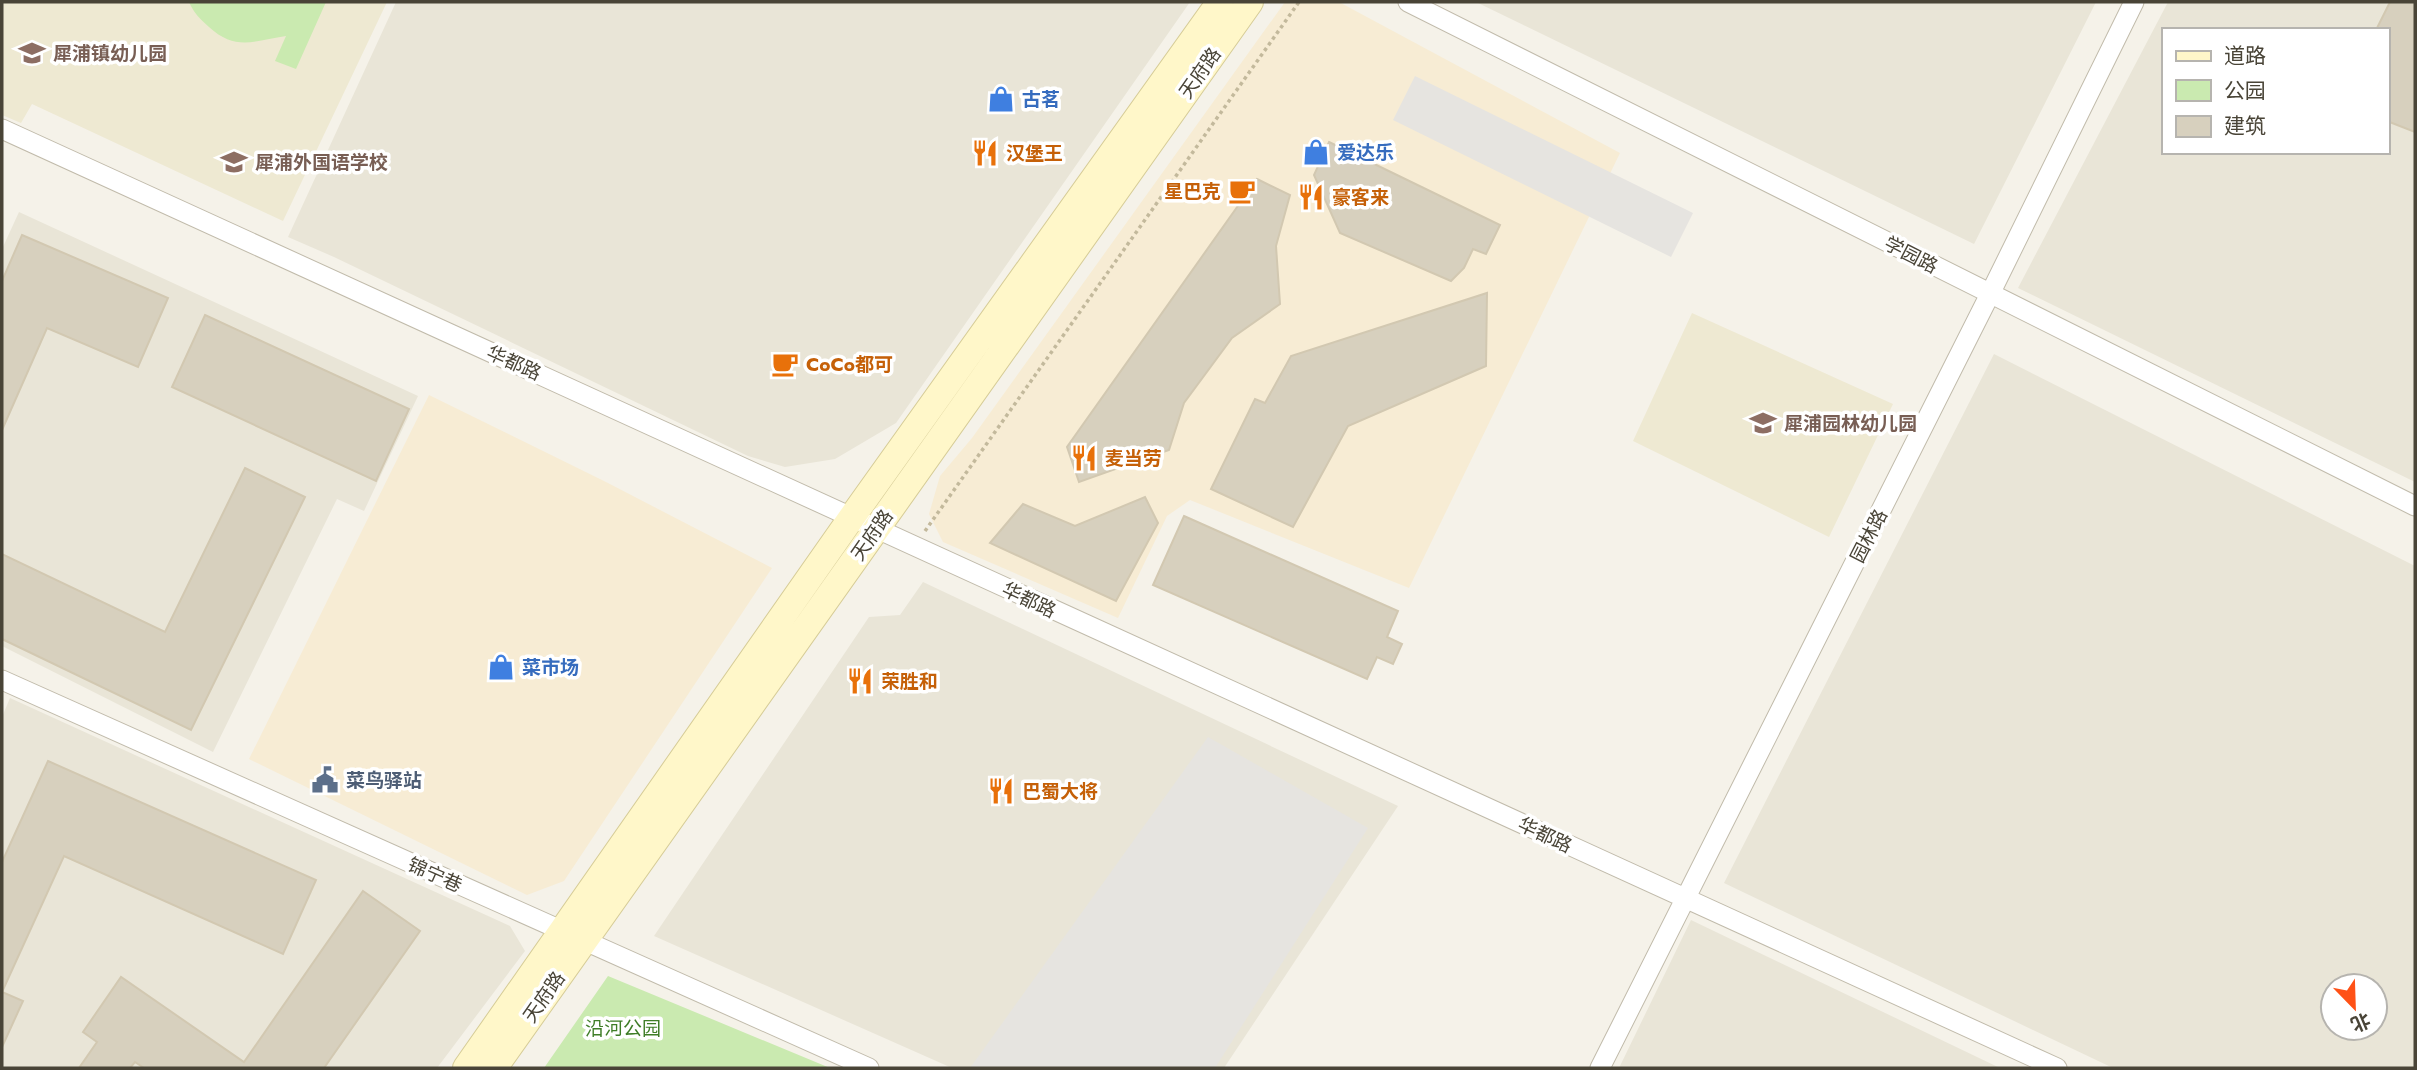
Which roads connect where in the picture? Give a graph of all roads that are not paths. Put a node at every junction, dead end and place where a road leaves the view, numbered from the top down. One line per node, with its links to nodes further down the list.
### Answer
1 (1220, 2): 8 (street, 天府路)
2 (1250, 2): 9 (street, 天府路)
3 (1408, 2): 6 (street, 学园路)
4 (2134, 2): 6 (street, 园林路)
5 (2, 130): 8 (street, 华都路)
6 (1990, 294): 7 (street, 学园路); 11 (street, 园林路)
7 (2415, 506)
8 (852, 517): 9 (street, 华都路); 12 (street, 天府路)
9 (876, 529): 11 (street, 华都路); 12 (street, 天府路)
10 (2, 680): 12 (street, 锦宁巷)
11 (1685, 900): 16 (street, 园林路); 17 (street, 华都路)
12 (573, 937): 13 (street, 天府路); 14 (street, 天府路); 15 (street, 锦宁巷)
13 (466, 1068)
14 (494, 1068)
15 (869, 1068)
16 (1600, 1068)
17 (2057, 1068)

